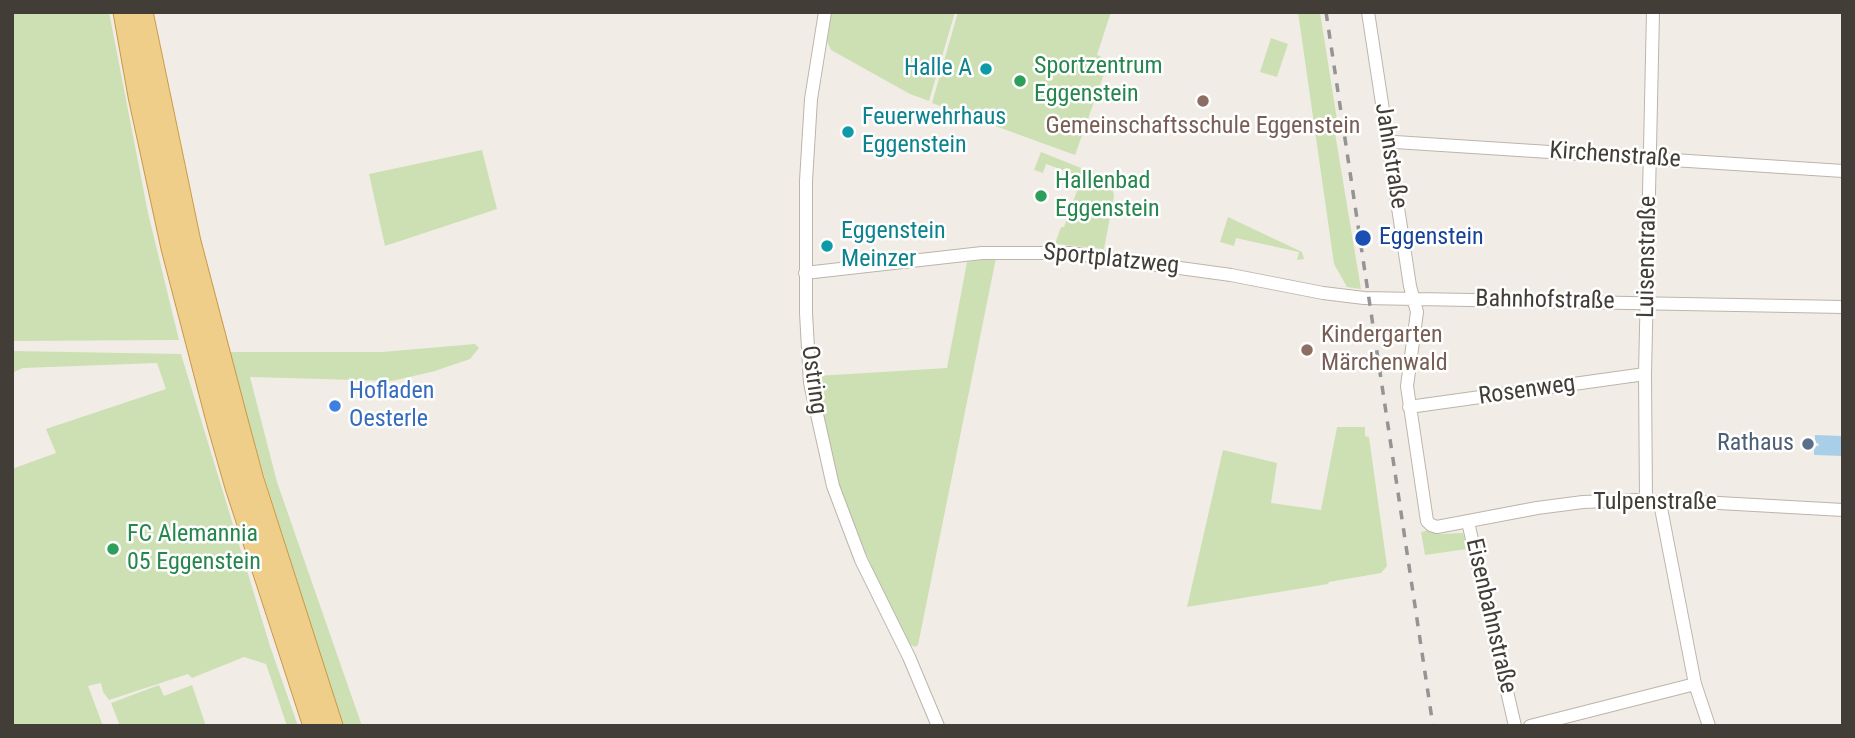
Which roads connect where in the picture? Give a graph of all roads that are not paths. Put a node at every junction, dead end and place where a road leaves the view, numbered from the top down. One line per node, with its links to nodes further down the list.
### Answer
1 (124, 12): 19 (highway)
2 (142, 12): 20 (highway)
3 (825, 12): 9 (street, Ostring)
4 (1368, 12): 6 (street, Jahnstraße)
5 (1653, 12): 7 (street, Luisenstraße)
6 (1388, 144): 7 (street, Kirchenstraße); 10 (street, Jahnstraße)
7 (1650, 158): 8 (street, Kirchenstraße); 11 (street, Luisenstraße)
8 (1843, 171)
9 (805, 273): 10 (street, Sportplatzweg); 21 (street, Ostring)
10 (1415, 299): 11 (street, Bahnhofstraße); 14 (street, Eisenbahnstraße)
11 (1647, 303): 12 (street, Bahnhofstraße); 13 (street, Luisenstraße)
12 (1843, 307)
13 (1645, 374): 14 (street, Rosenweg); 15 (street, Luisenstraße)
14 (1409, 407): 17 (street, Eisenbahnstraße)
15 (1653, 502): 16 (street, Tulpenstraße); 17 (street, Tulpenstraße); 18 (street, Luisenstraße)
16 (1843, 510)
17 (1468, 522): 22 (street, Eisenbahnstraße)
18 (1695, 684): 23 (street); 24 (street, Luisenstraße)
19 (314, 726)
20 (332, 726)
21 (938, 726)
22 (1515, 726)
23 (1531, 726)
24 (1709, 726)

